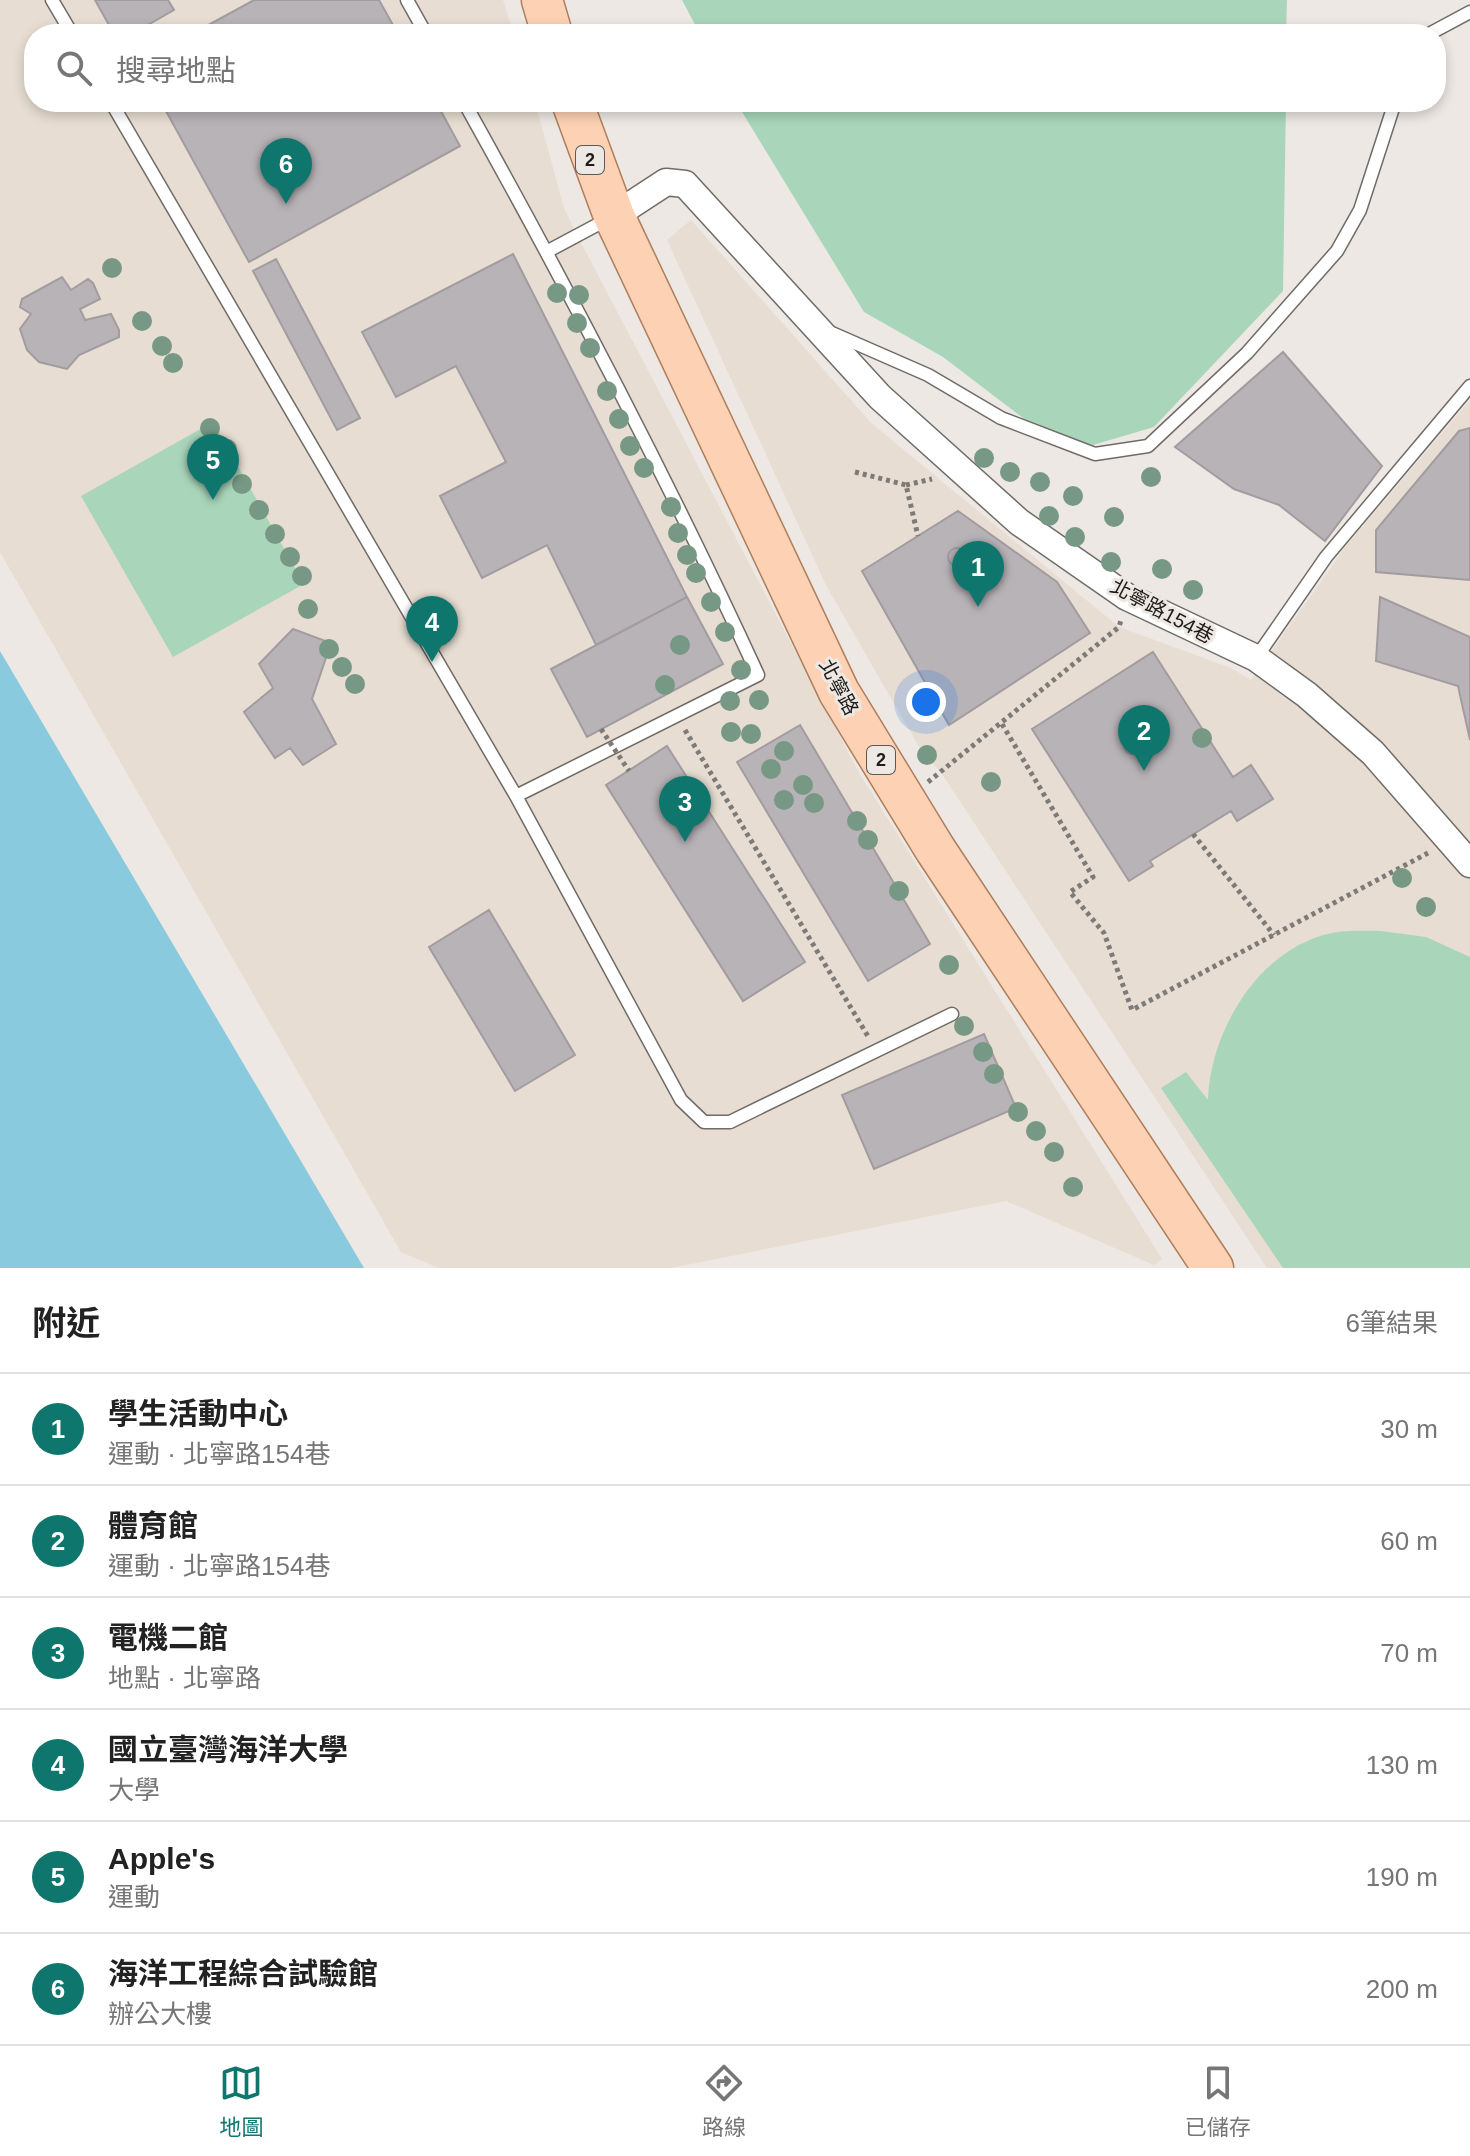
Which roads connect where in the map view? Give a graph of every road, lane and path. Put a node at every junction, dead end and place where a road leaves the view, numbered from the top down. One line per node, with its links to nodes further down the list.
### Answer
1 (52, 0): 5 (lane)
2 (407, 0): 6 (lane)
3 (542, 0): 7 (main road)
4 (1470, 12): 8 (lane)
5 (66, 24)
6 (420, 24)
7 (549, 24)
8 (1446, 25)
9 (117, 112): 26 (lane)
10 (470, 112): 14 (lane)
11 (576, 112): 13 (main road, 北寧路 / 2)
12 (1392, 112): 15 (lane, 北寧路154巷)
13 (614, 216): 14 (lane); 15 (street, 北寧路154巷); 33 (main road, 北寧路 / 2)
14 (548, 251): 21 (lane)
15 (815, 326): 20 (street, 北寧路154巷)
16 (1470, 386): 20 (lane)
17 (855, 472): 18 (path)
18 (918, 536)
19 (1119, 627): 22 (path)
20 (1256, 658): 28 (street, 北寧路154巷)
21 (677, 715): 26 (lane); 32 (path)
22 (1002, 724): 25 (path); 30 (path)
23 (601, 729): 24 (path, bridge)
24 (629, 771)
25 (942, 774)
26 (516, 796): 32 (lane)
27 (1193, 834): 30 (path)
28 (1451, 840): 29 (street, 北寧路154巷); 30 (path)
29 (1470, 864)
30 (1274, 935)
31 (952, 1014): 32 (lane)
32 (877, 1053)
33 (1213, 1268)

